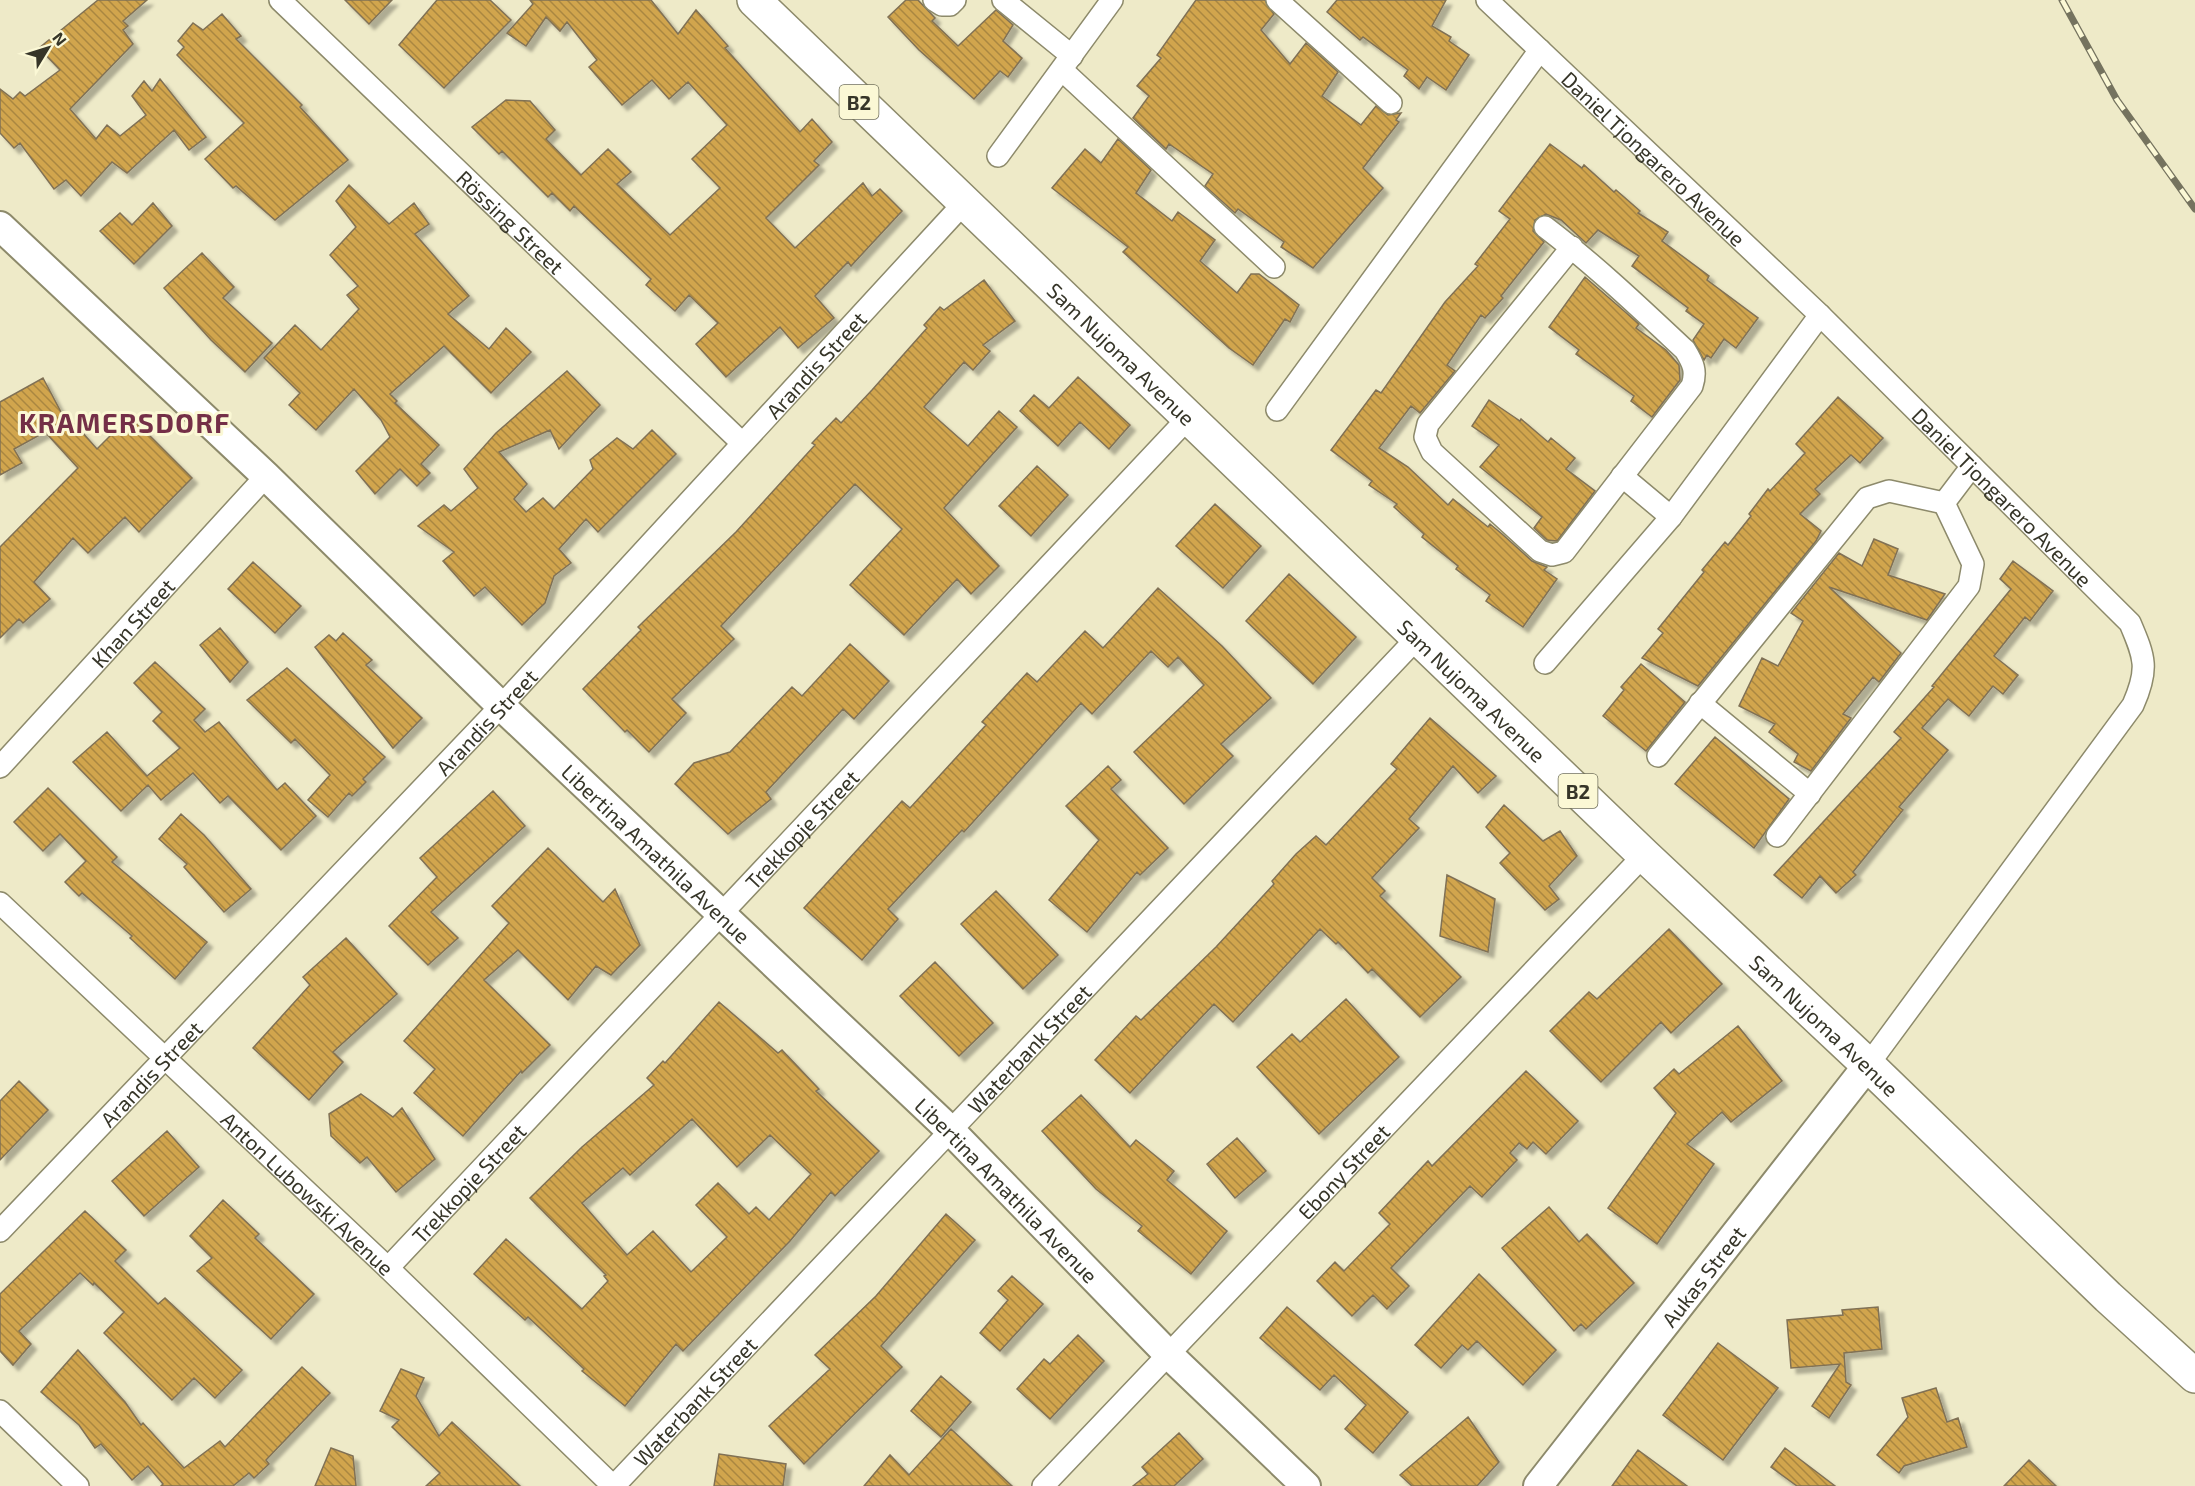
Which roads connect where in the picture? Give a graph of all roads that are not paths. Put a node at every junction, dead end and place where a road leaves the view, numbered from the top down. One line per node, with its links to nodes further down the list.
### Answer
1 (280, 0): 21 (street, Rössing Street)
2 (754, 0): 13 (highway, Sam Nujoma Avenue / B2)
3 (934, 0): 4 (street)
4 (955, 0)
5 (1003, 0): 10 (street)
6 (1112, 0): 10 (street)
7 (1277, 0): 11 (street)
8 (1487, 0): 9 (street, Daniel Tjongarero Avenue)
9 (1540, 50): 18 (street, Daniel Tjongarero Avenue); 19 (street)
10 (1067, 63): 12 (street); 17 (street)
11 (1391, 103)
12 (998, 156)
13 (963, 204): 20 (highway, Sam Nujoma Avenue / B2); 21 (street, Arandis Street)
14 (0, 226): 23 (street, Libertina Amathila Avenue)
15 (1545, 227): 16 (street)
16 (1572, 247): 24 (street); 24 (street)
17 (1274, 267)
18 (1820, 315): 22 (street, Daniel Tjongarero Avenue); 26 (street)
19 (1277, 410)
20 (1189, 417): 27 (highway, Sam Nujoma Avenue / B2); 37 (street, Trekkopje Street)
21 (742, 443): 30 (street, Arandis Street)
22 (1972, 466): 25 (street); 39 (street, Daniel Tjongarero Avenue)
23 (266, 476): 30 (street, Libertina Amathila Avenue); 32 (street, Khan Street)
24 (1622, 476): 26 (street)
25 (1944, 503): 29 (street); 33 (street)
26 (1671, 517): 28 (street)
27 (1419, 636): 35 (highway, Sam Nujoma Avenue / B2); 40 (street, Waterbank Street)
28 (1545, 663)
29 (1700, 703): 31 (street); 33 (street)
30 (501, 706): 37 (street, Libertina Amathila Avenue); 38 (street, Arandis Street)
31 (1658, 756)
32 (0, 767)
33 (1810, 794): 34 (street)
34 (1777, 836)
35 (1644, 855): 39 (highway, Sam Nujoma Avenue / B2); 43 (street, Ebony Street)
36 (0, 903): 38 (street, Anton Lubowski Avenue)
37 (723, 912): 40 (street, Libertina Amathila Avenue); 42 (street, Trekkopje Street)
38 (167, 1058): 41 (street, Arandis Street); 42 (street, Anton Lubowski Avenue)
39 (1868, 1065): 44 (highway, Sam Nujoma Avenue / B2); 50 (street, Aukas Street)
40 (950, 1130): 43 (street, Libertina Amathila Avenue); 47 (street, Waterbank Street)
41 (0, 1231)
42 (388, 1268): 47 (street, Anton Lubowski Avenue)
43 (1167, 1353): 48 (street, Ebony Street); 49 (street, Libertina Amathila Avenue)
44 (2195, 1376)
45 (0, 1411): 46 (street)
46 (78, 1486)
47 (614, 1486)
48 (1043, 1486)
49 (1306, 1486)
50 (1538, 1486)

